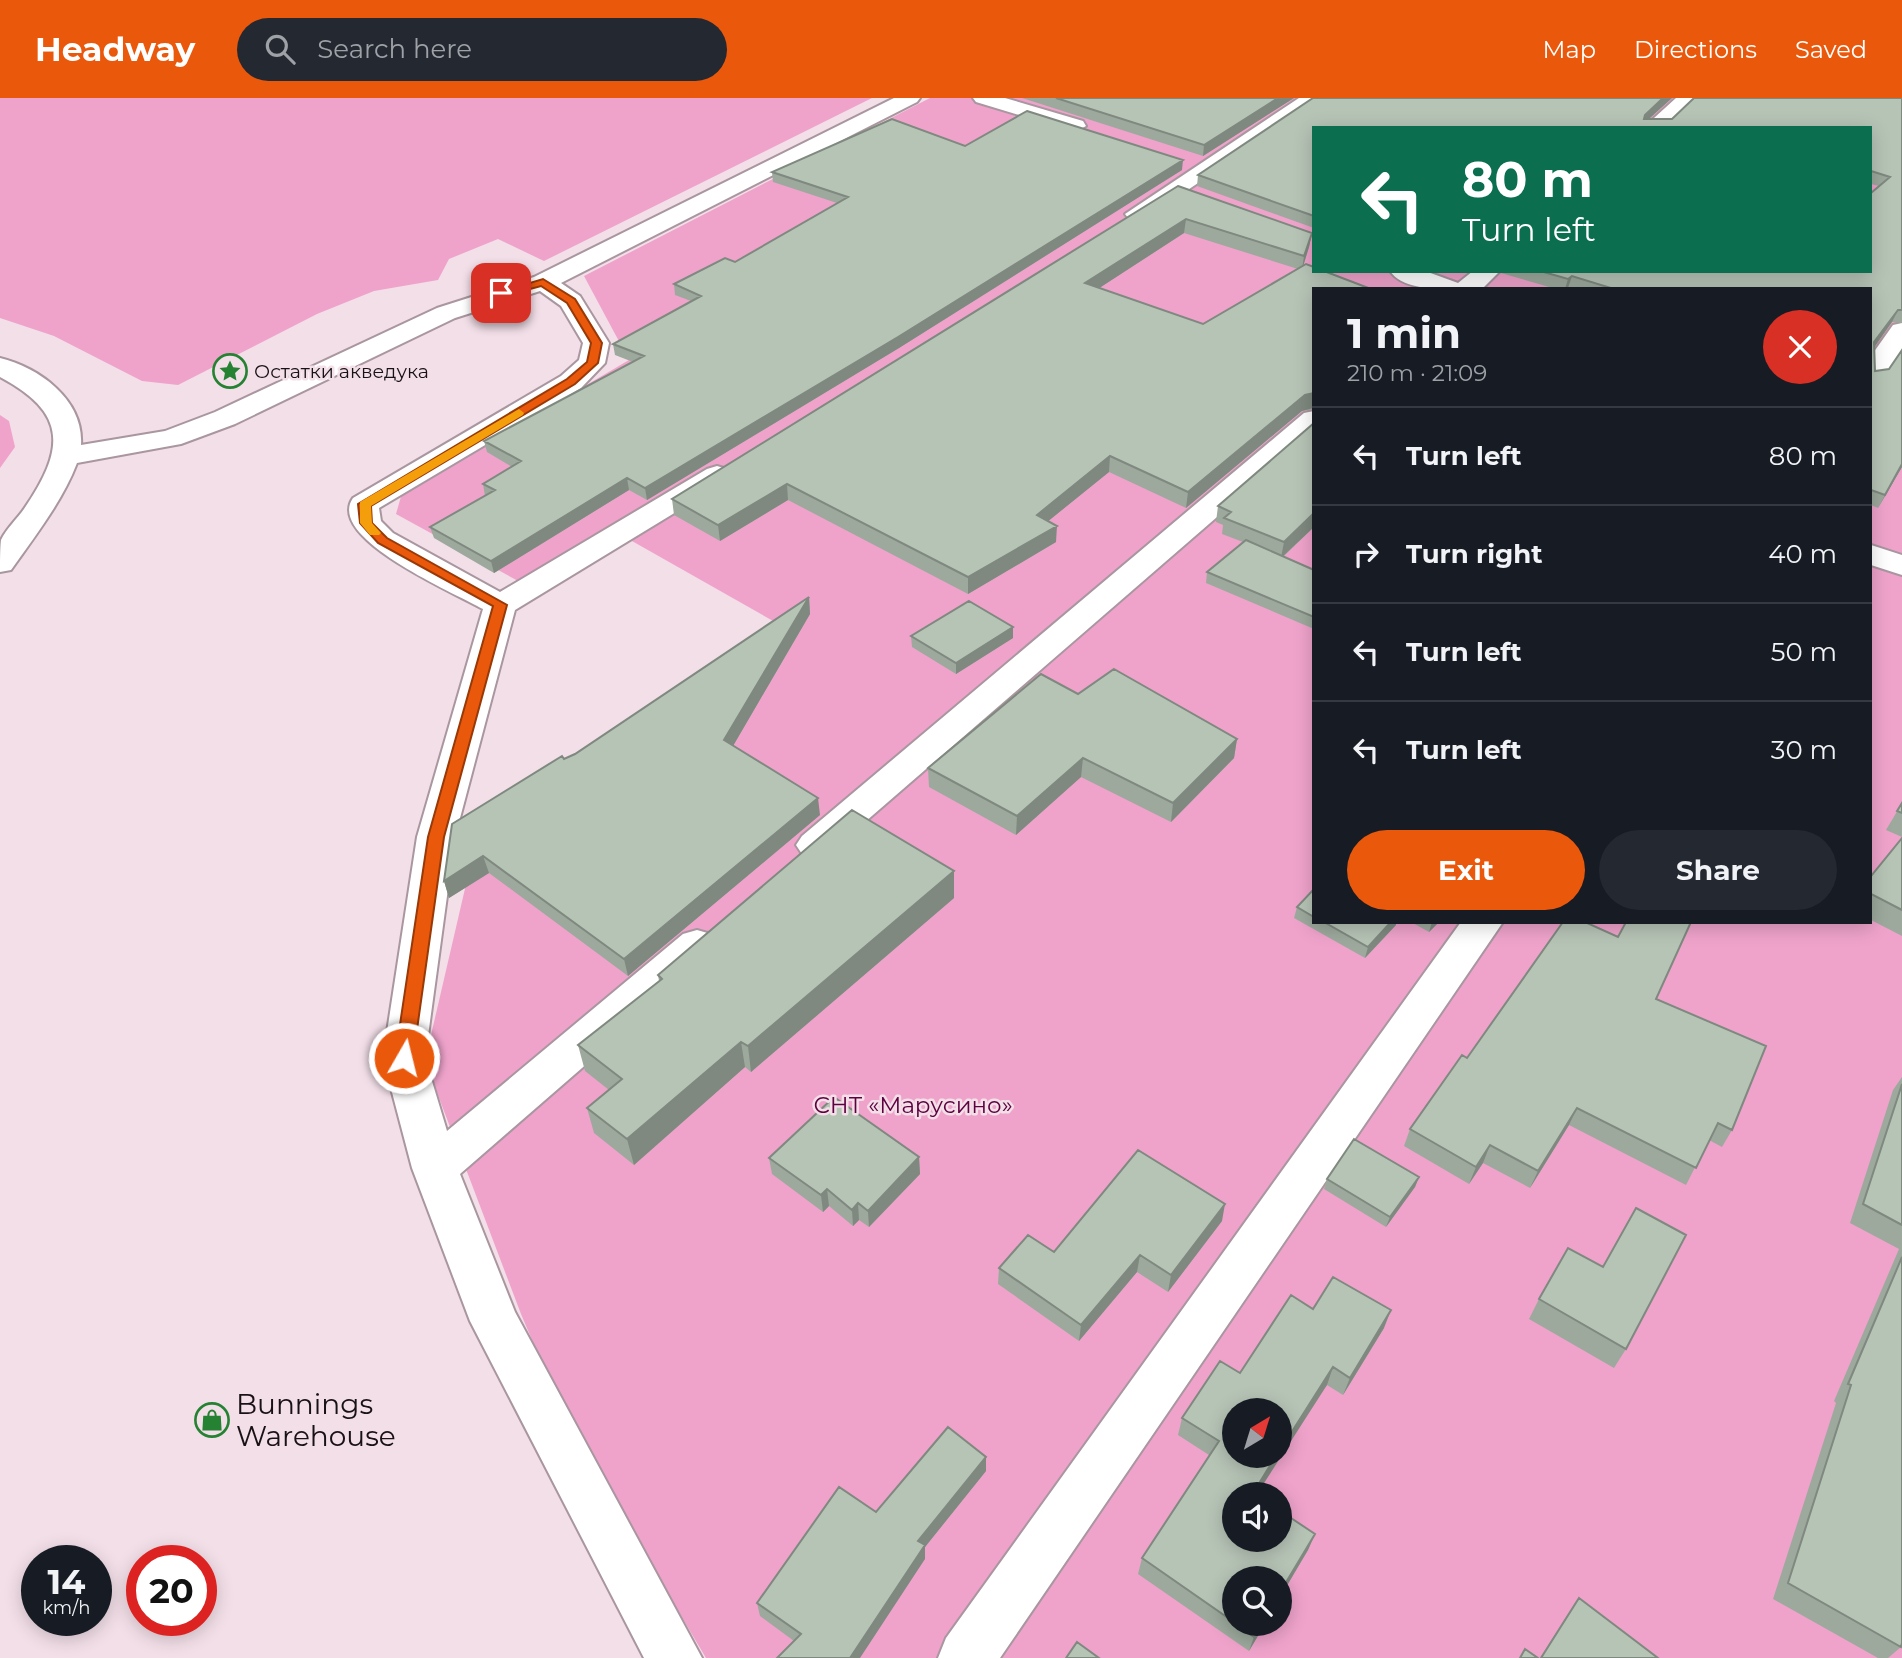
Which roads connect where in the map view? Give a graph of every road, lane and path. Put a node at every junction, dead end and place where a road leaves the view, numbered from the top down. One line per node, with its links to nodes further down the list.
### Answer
1 (910, 98): 14 (street)
2 (983, 98): 6 (street)
3 (1312, 98): 8 (street)
4 (1688, 98): 5 (street)
5 (1656, 126)
6 (1102, 135)
7 (1181, 159): 8 (street)
8 (1208, 168): 9 (street)
9 (1176, 189): 10 (street); 11 (street)
10 (1201, 198)
11 (1117, 226)
12 (1407, 273): 15 (street)
13 (1486, 273): 16 (street)
14 (543, 282): 21 (street); 26 (street)
15 (1445, 287)
16 (1469, 287)
17 (1902, 331): 19 (street)
18 (0, 366): 21 (street)
19 (1872, 373)
20 (1312, 421): 27 (street)
21 (67, 456): 24 (street)
22 (738, 462): 26 (street)
23 (1872, 554): 25 (street)
24 (0, 563)
25 (1902, 566)
26 (500, 605): 30 (street)
27 (785, 870)
28 (1482, 924): 32 (street)
29 (721, 925): 30 (street)
30 (435, 1168): 31 (street)
31 (674, 1658)
32 (966, 1658)

